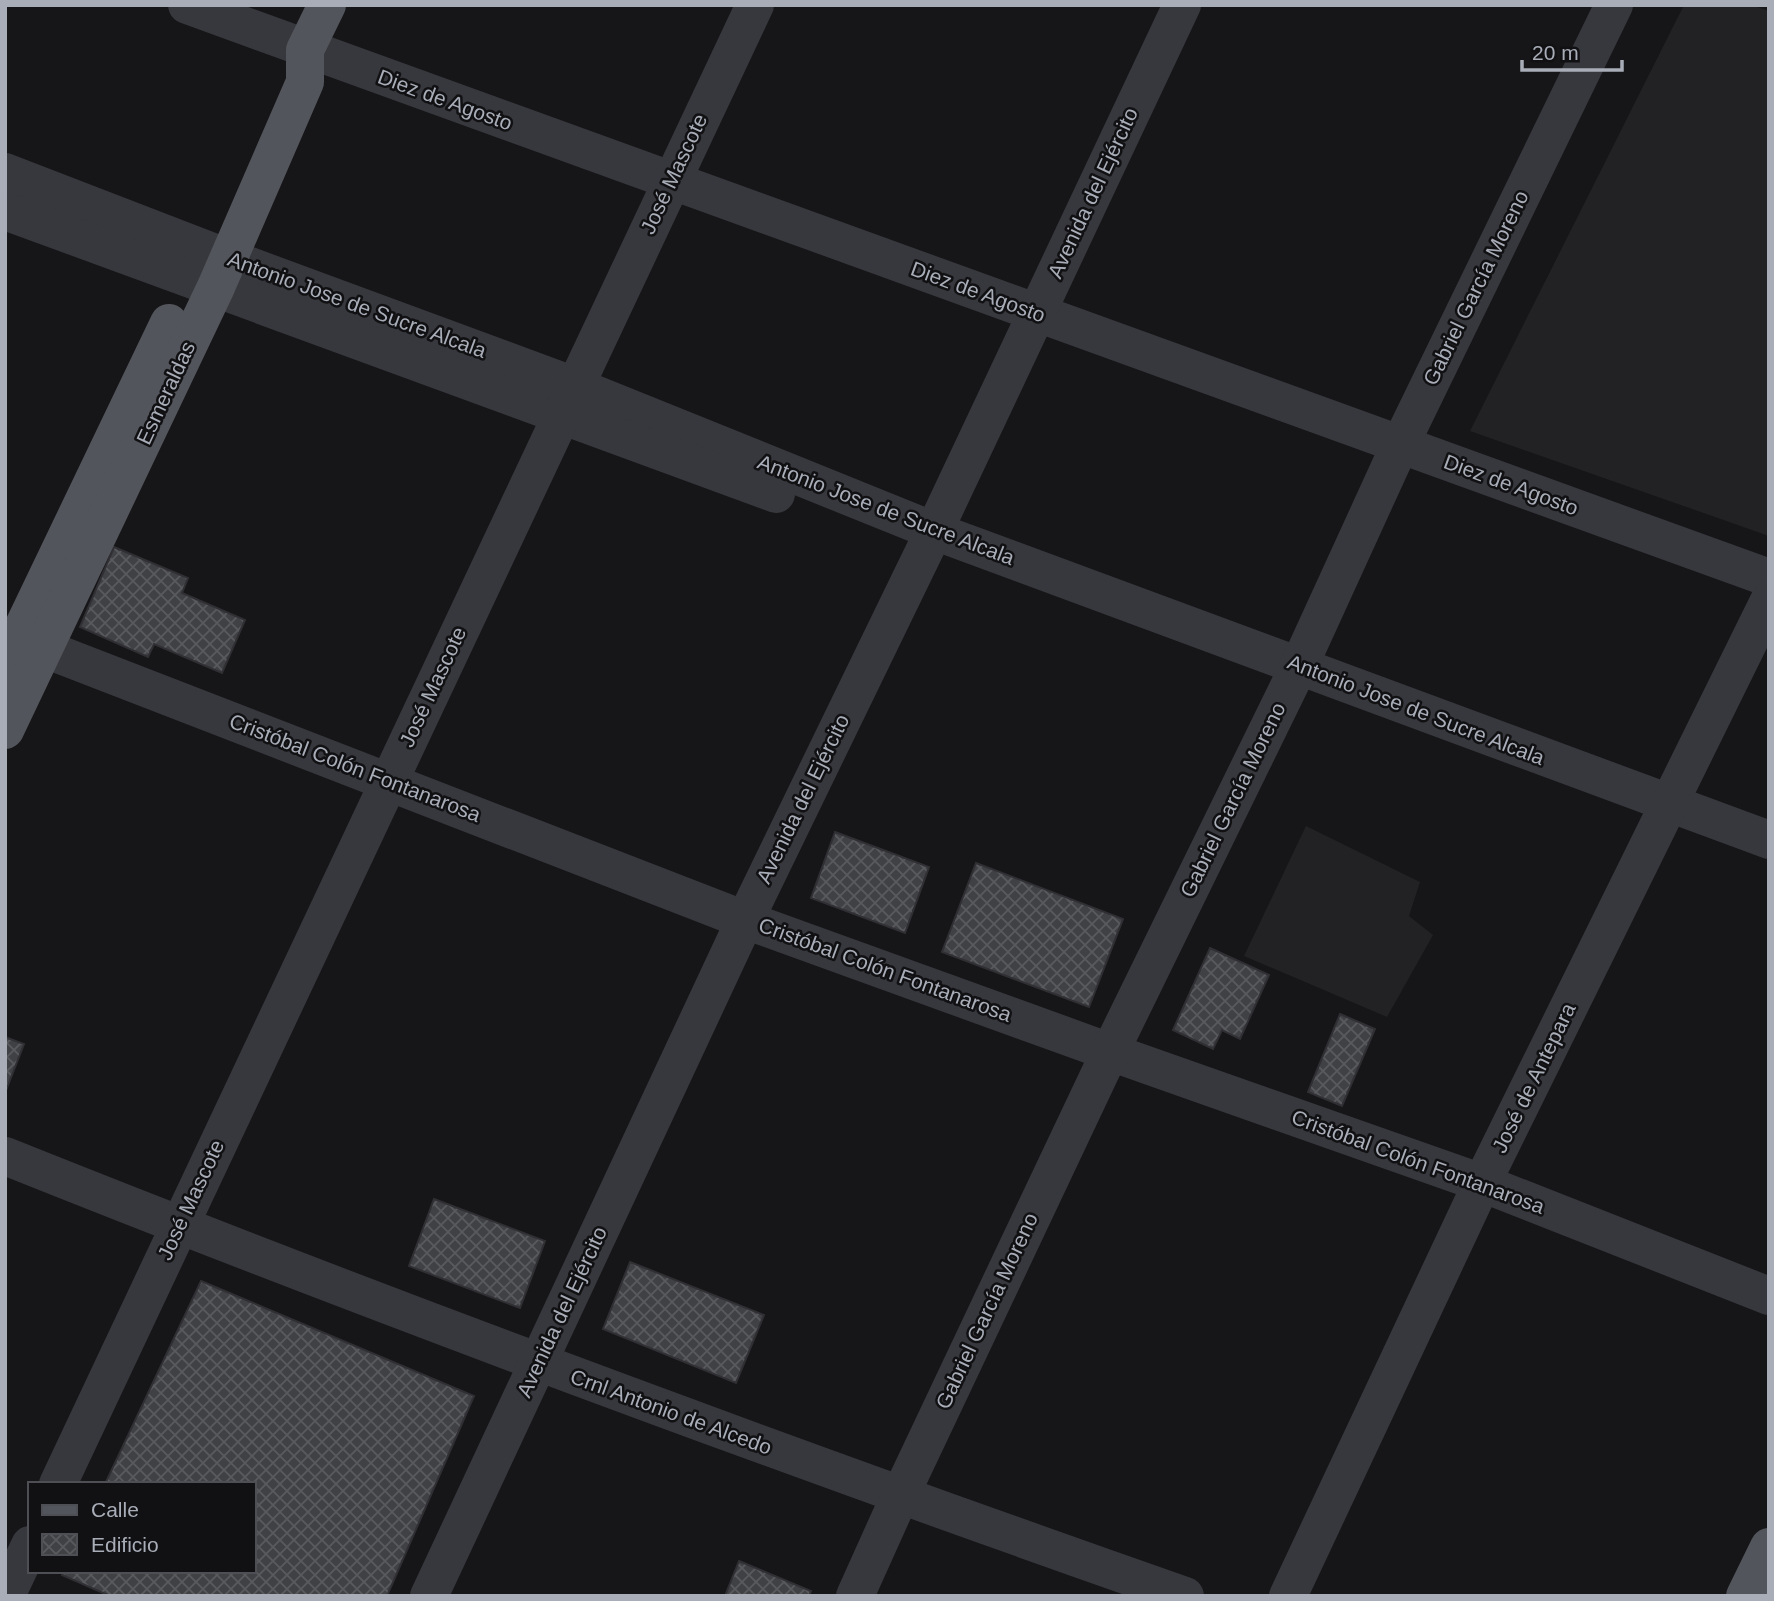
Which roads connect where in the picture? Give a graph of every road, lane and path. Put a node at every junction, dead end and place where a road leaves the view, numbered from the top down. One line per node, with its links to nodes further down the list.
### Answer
1 (187, 5): 6 (street, Diez de Agosto)
2 (327, 5): 6 (main road, Esmeraldas)
3 (755, 5): 8 (street, José Mascote)
4 (1182, 5): 11 (street, Avenida del Ejército)
5 (1614, 5): 13 (street, Gabriel García Moreno)
6 (305, 50): 8 (street, Diez de Agosto); 10 (main road, Esmeraldas)
7 (5, 172): 10 (street, Antonio Jose de Sucre Alcala)
8 (671, 181): 11 (street, Diez de Agosto); 12 (street, José Mascote)
9 (5, 211): 10 (street, Antonio Jose de Sucre Alcala)
10 (210, 268): 12 (street, Antonio Jose de Sucre Alcala); 17 (main road, Esmeraldas)
11 (1036, 313): 13 (street, Diez de Agosto); 14 (street, Avenida del Ejército)
12 (568, 400): 14 (street, Antonio Jose de Sucre Alcala); 20 (street, José Mascote)
13 (1400, 445): 15 (street, Diez de Agosto); 18 (street, Gabriel García Moreno)
14 (929, 540): 18 (street, Antonio Jose de Sucre Alcala); 24 (street, Avenida del Ejército)
15 (1769, 578)
16 (1769, 601): 21 (street, José de Antepara)
17 (18, 647): 19 (main road, Esmeraldas); 20 (street, Cristóbal Colón Fontanarosa)
18 (1294, 675): 21 (street, Antonio Jose de Sucre Alcala); 25 (street, Gabriel García Moreno)
19 (5, 730)
20 (388, 780): 24 (street, Cristóbal Colón Fontanarosa); 28 (street, José Mascote)
21 (1665, 814): 22 (street, Antonio Jose de Sucre Alcala); 23 (street, Antonio Jose de Sucre Alcala); 27 (street, José de Antepara)
22 (1769, 841)
23 (1769, 862)
24 (746, 920): 25 (street, Cristóbal Colón Fontanarosa); 30 (street, Avenida del Ejército)
25 (1110, 1052): 27 (street, Cristóbal Colón Fontanarosa); 32 (street, Gabriel García Moreno)
26 (5, 1156): 28 (street, Crnl Antonio de Alcedo)
27 (1482, 1183): 29 (street, Cristóbal Colón Fontanarosa); 39 (street, José de Antepara)
28 (178, 1225): 30 (street, Crnl Antonio de Alcedo); 31 (street, José Mascote)
29 (1769, 1296)
30 (538, 1364): 32 (street, Crnl Antonio de Alcedo); 36 (street, Avenida del Ejército)
31 (59, 1482)
32 (900, 1496): 37 (street, Gabriel García Moreno); 38 (street, Crnl Antonio de Alcedo)
33 (1769, 1547): 40 (main road)
34 (28, 1549): 35 (street)
35 (6, 1596)
36 (429, 1596)
37 (855, 1596)
38 (1185, 1596)
39 (1288, 1596)
40 (1745, 1596)

